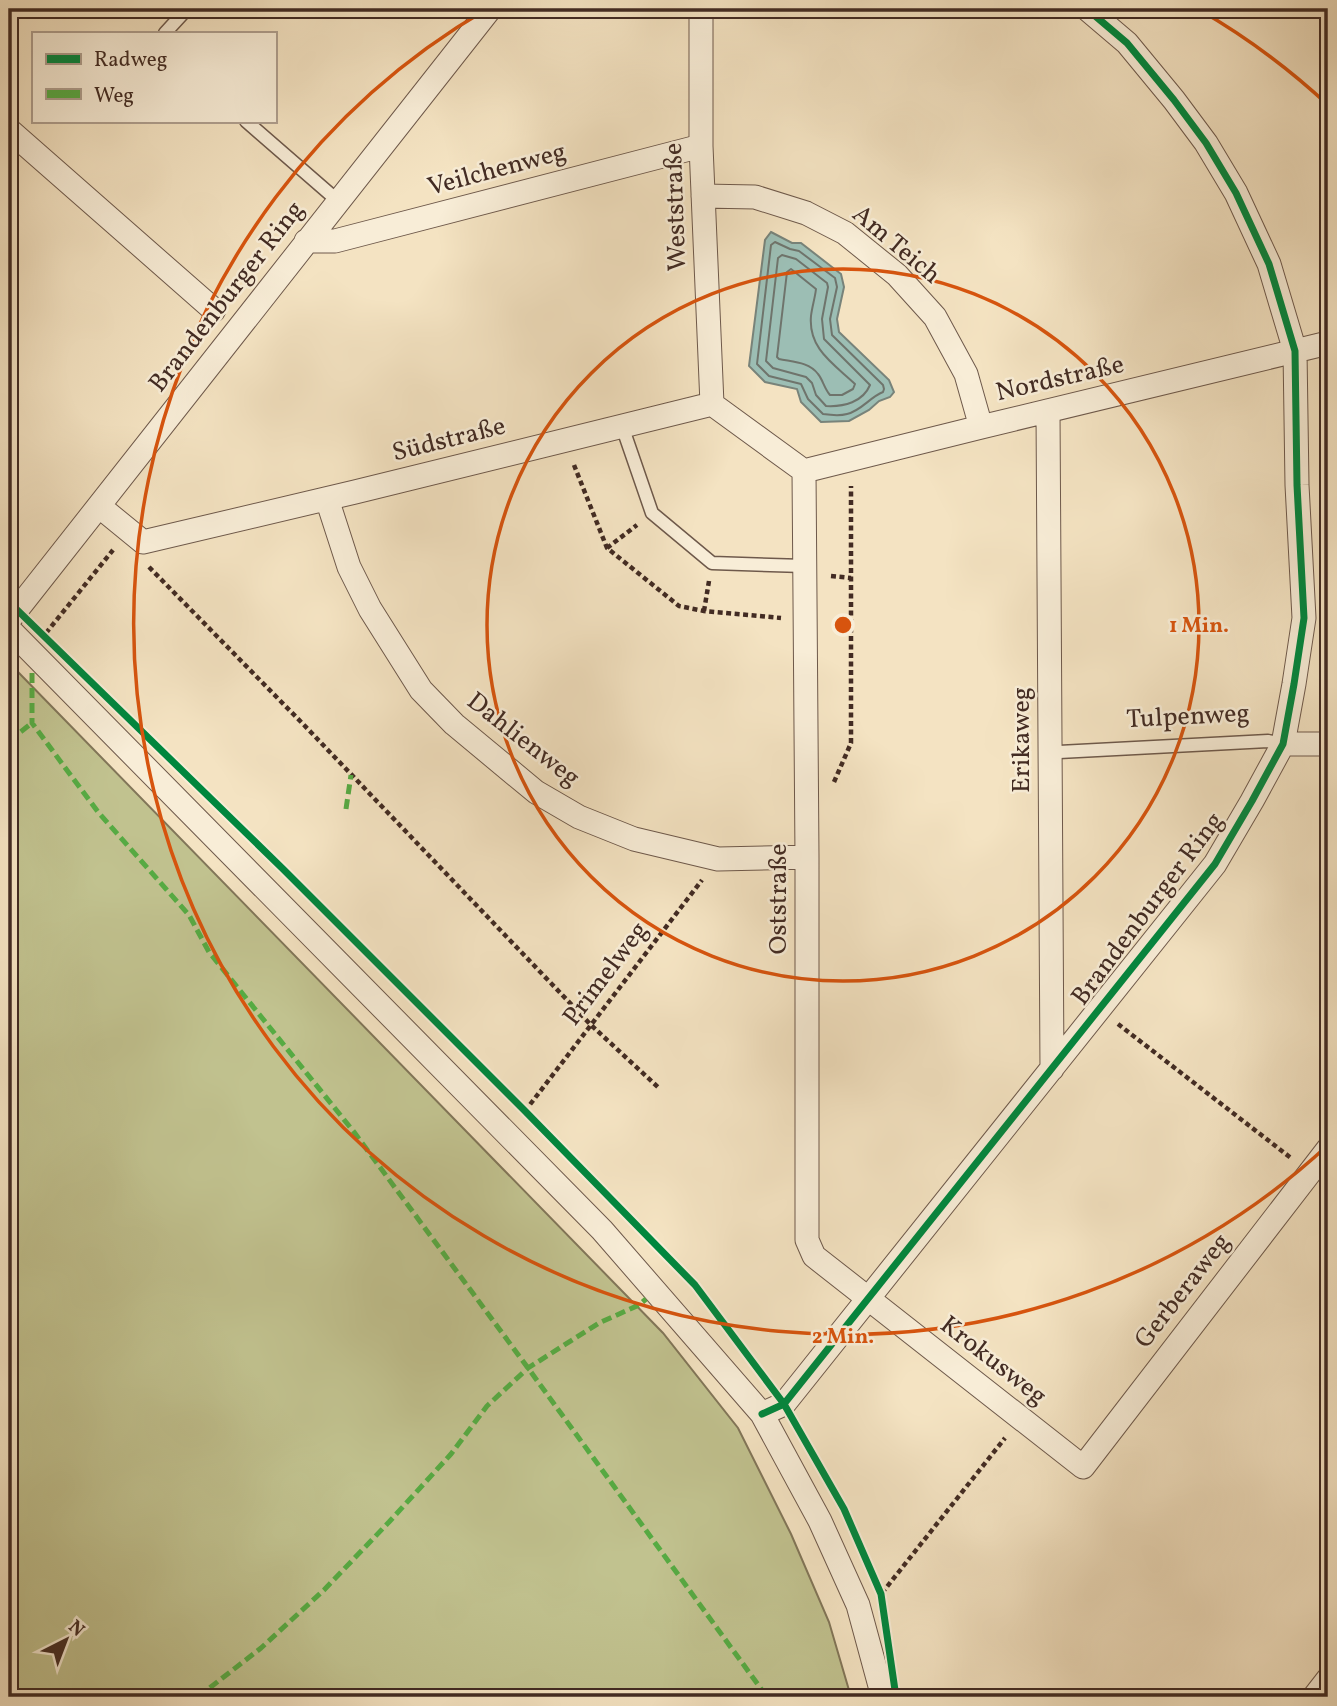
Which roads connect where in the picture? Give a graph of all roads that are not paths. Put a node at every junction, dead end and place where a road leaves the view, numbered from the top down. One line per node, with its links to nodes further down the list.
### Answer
1 (187, 9): 5 (lane)
2 (490, 9): 10 (street, Brandenburger Ring)
3 (701, 9): 8 (street, Weststraße)
4 (1087, 9): 14 (street, Brandenburger Ring)
5 (166, 32)
6 (247, 122): 10 (lane)
7 (9, 130): 12 (street)
8 (701, 146): 9 (street, Weststraße); 11 (street, Veilchenweg)
9 (704, 196): 15 (street, Weststraße); 18 (street, Am Teich)
10 (338, 201): 11 (street, Brandenburger Ring)
11 (306, 242): 21 (street, Brandenburger Ring)
12 (214, 310)
13 (1328, 343): 14 (street, Nordstraße)
14 (1295, 351): 16 (street, Nordstraße); 25 (street, Brandenburger Ring)
15 (712, 404): 17 (street, Südstraße); 19 (street)
16 (1048, 411): 18 (street, Nordstraße); 27 (street, Erikaweg)
17 (622, 426): 20 (street, Südstraße); 22 (lane)
18 (981, 427): 19 (street, Nordstraße)
19 (804, 471): 22 (street, Oststraße)
20 (327, 499): 21 (street, Südstraße); 28 (street, Dahlienweg)
21 (99, 506): 23 (street, Brandenburger Ring)
22 (804, 566): 28 (street, Oststraße)
23 (9, 620)
24 (9, 629): 32 (street)
25 (1283, 744): 26 (street, Tulpenweg); 27 (lane, Tulpenweg); 29 (street, Brandenburger Ring)
26 (1328, 744)
27 (1050, 754): 29 (street, Erikaweg)
28 (807, 857): 31 (street, Oststraße)
29 (1052, 1069): 31 (street, Brandenburger Ring)
30 (1328, 1149): 33 (street, Gerberaweg)
31 (869, 1298): 32 (street, Brandenburger Ring); 33 (street, Krokusweg)
32 (762, 1414): 35 (street)
33 (1083, 1467)
34 (1328, 1679): 36 (street)
35 (883, 1697)
36 (1314, 1697)

